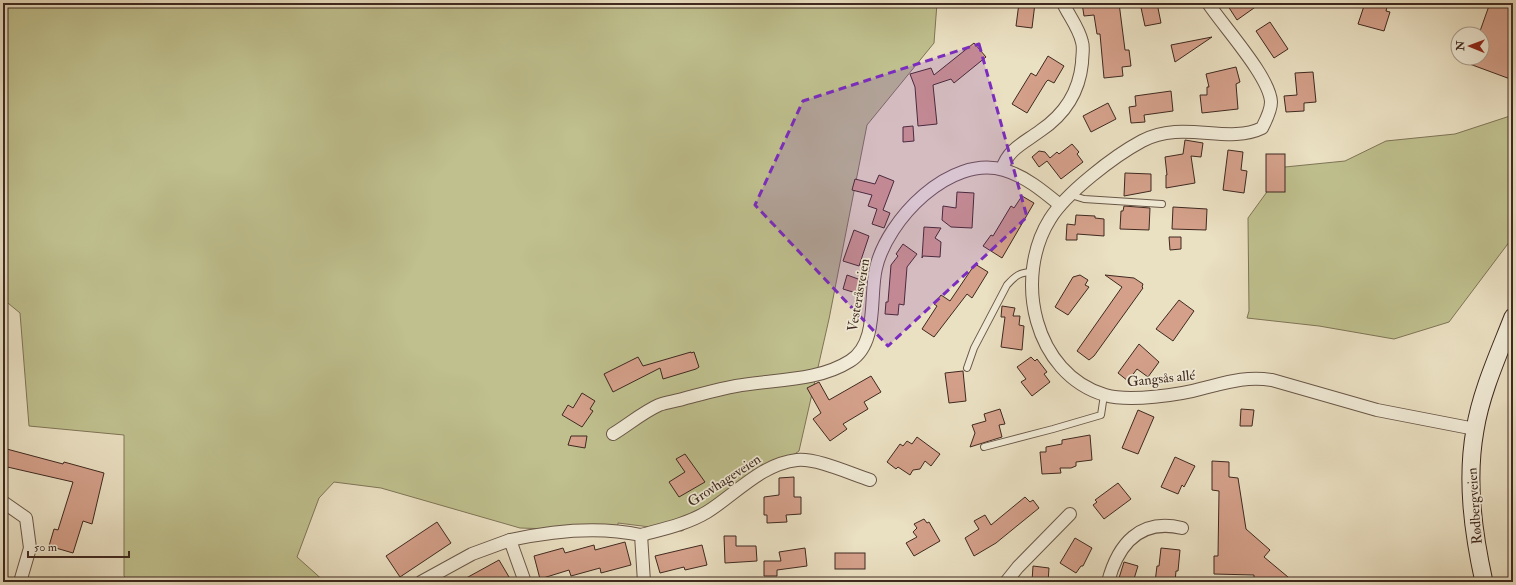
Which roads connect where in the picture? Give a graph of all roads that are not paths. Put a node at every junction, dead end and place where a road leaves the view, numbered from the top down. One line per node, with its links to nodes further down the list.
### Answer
1 (1063, 3): 3 (street)
2 (1208, 3): 4 (street, Gangsås allé)
3 (1002, 169): 5 (street, Vesteråsveien); 12 (street, Vesteråsveien)
4 (1072, 195): 5 (street, Gangsås allé); 6 (lane)
5 (1060, 204): 7 (street, Gangsås allé)
6 (1162, 204)
7 (1032, 272): 9 (lane); 10 (street, Gangsås allé)
8 (1513, 317): 11 (street, Rødbergveien)
9 (967, 368)
10 (1104, 395): 11 (street, Gangsås allé); 13 (lane)
11 (1475, 429): 26 (street, Rødbergveien)
12 (613, 434)
13 (984, 447)
14 (870, 480): 18 (street, Grovhageveien)
15 (3, 502): 20 (street)
16 (1070, 514): 24 (street)
17 (1182, 528): 25 (street)
18 (641, 535): 19 (street, Grovhageveien); 23 (street)
19 (510, 540): 21 (street, Grovhageveien); 22 (street)
20 (20, 582)
21 (421, 582)
22 (525, 582)
23 (644, 582)
24 (1006, 582)
25 (1108, 582)
26 (1484, 582)

